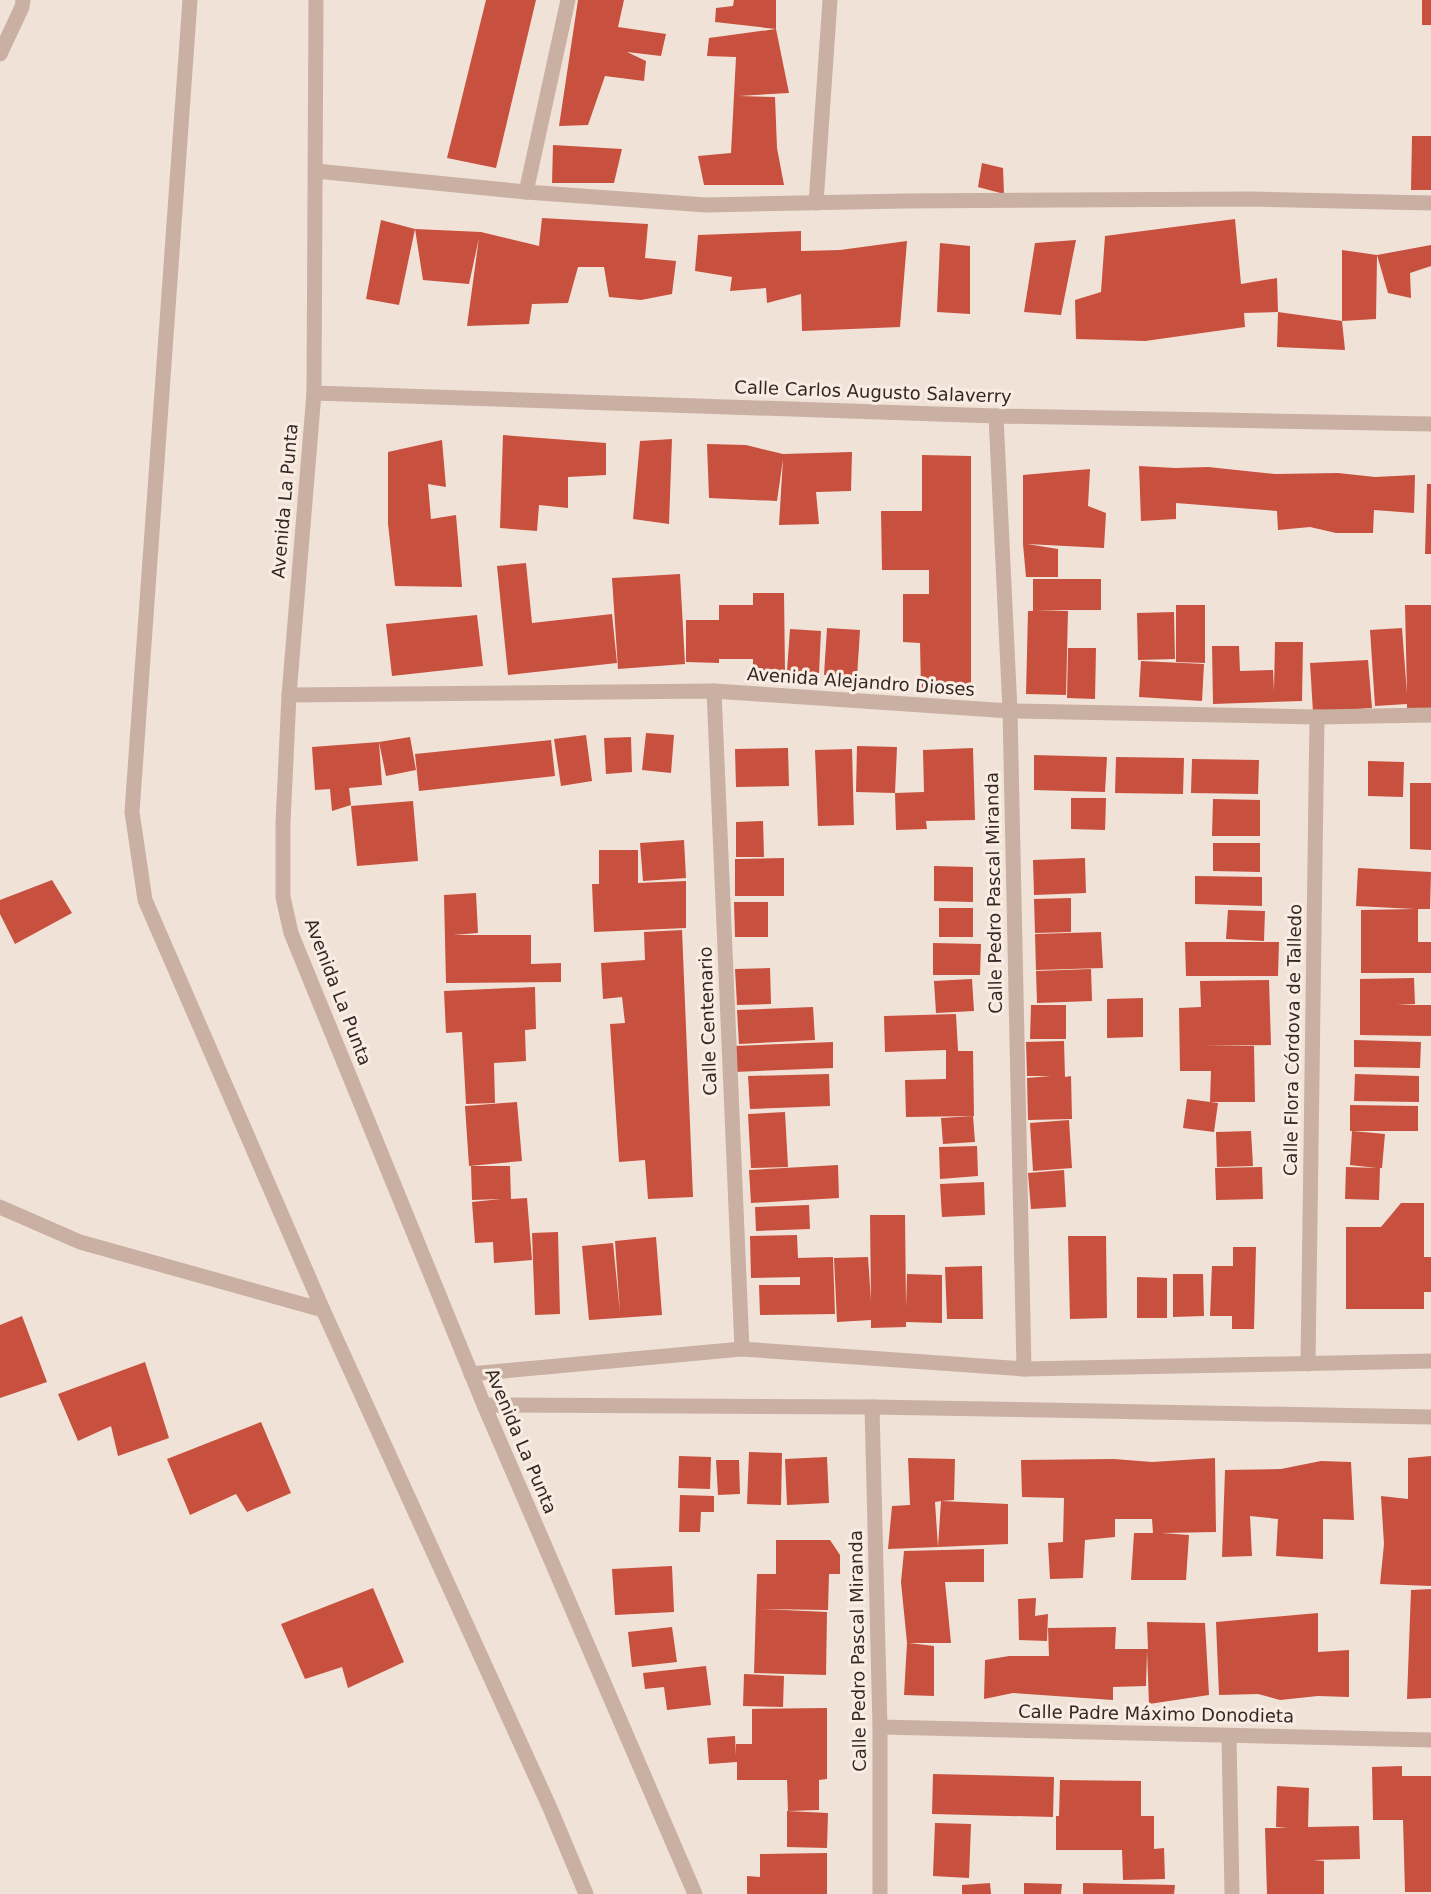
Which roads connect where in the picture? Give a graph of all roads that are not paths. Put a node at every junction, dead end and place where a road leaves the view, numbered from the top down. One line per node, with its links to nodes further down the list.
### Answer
1 (23, 0): 6 (street)
2 (190, 0): 20 (street)
3 (316, 0): 7 (street, Avenida La Punta)
4 (568, 0): 8 (street)
5 (830, 0): 9 (street)
6 (0, 54)
7 (316, 171): 8 (street); 11 (street, Avenida La Punta)
8 (526, 192): 9 (street)
9 (816, 203): 10 (street)
10 (1431, 203)
11 (314, 393): 12 (street, Calle Carlos Augusto Salaverry); 15 (street, Avenida La Punta)
12 (996, 416): 13 (street, Calle Carlos Augusto Salaverry); 16 (street, Calle Pedro Pascal Miranda)
13 (1431, 424)
14 (714, 691): 15 (street, Avenida Alejandro Dioses); 16 (street, Avenida Alejandro Dioses); 21 (street, Calle Centenario)
15 (289, 694): 25 (street, Avenida La Punta)
16 (1010, 711): 18 (street, Avenida Alejandro Dioses); 24 (street, Calle Pedro Pascal Miranda)
17 (1431, 715): 18 (street, Avenida Alejandro Dioses)
18 (1317, 717): 23 (street, Calle Flora Córdova de Talledo)
19 (0, 1207): 20 (street)
20 (323, 1310): 32 (street)
21 (741, 1349): 24 (street); 25 (street)
22 (1431, 1361): 23 (street)
23 (1308, 1364): 24 (street)
24 (1024, 1369)
25 (471, 1374): 26 (street, Avenida La Punta)
26 (484, 1405): 27 (street); 33 (street, Avenida La Punta)
27 (872, 1407): 28 (street); 29 (street, Calle Pedro Pascal Miranda)
28 (1431, 1417)
29 (880, 1727): 30 (street, Calle Padre Máximo Donodieta); 34 (street, Calle Pedro Pascal Miranda)
30 (1229, 1736): 31 (street, Calle Padre Máximo Donodieta); 35 (street)
31 (1431, 1740)
32 (586, 1894)
33 (695, 1894)
34 (880, 1894)
35 (1232, 1894)

